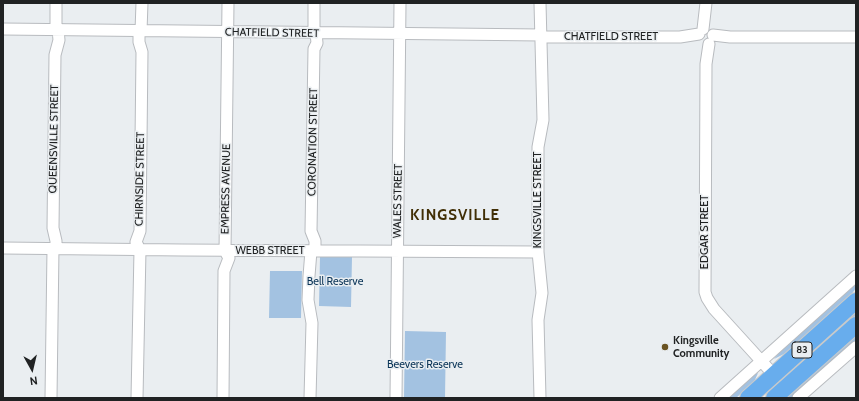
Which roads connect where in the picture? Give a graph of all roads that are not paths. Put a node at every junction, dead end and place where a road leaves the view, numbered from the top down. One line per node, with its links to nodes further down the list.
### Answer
1 (56, 3): 9 (street, QUEENSVILLE STREET)
2 (142, 3): 10 (street, CHIRNSIDE STREET)
3 (228, 3): 11 (street, EMPRESS AVENUE)
4 (314, 3): 12 (street, CORONATION STREET)
5 (400, 3): 13 (street, WALES STREET)
6 (540, 3): 14 (street, KINGSVILLE STREET)
7 (706, 8): 15 (street, EDGAR STREET)
8 (3, 30): 9 (street, CHATFIELD STREET)
9 (57, 30): 10 (street, CHATFIELD STREET); 18 (street, QUEENSVILLE STREET)
10 (140, 31): 11 (street, CHATFIELD STREET); 19 (street, CHIRNSIDE STREET)
11 (228, 32): 12 (street, CHATFIELD STREET); 20 (street, EMPRESS AVENUE)
12 (315, 33): 13 (street, CHATFIELD STREET); 21 (street, CORONATION STREET)
13 (400, 34): 14 (street, CHATFIELD STREET); 22 (street, WALES STREET)
14 (541, 36): 15 (street, CHATFIELD STREET); 23 (street, KINGSVILLE STREET)
15 (706, 37): 16 (street, CHATFIELD STREET); 28 (street, EDGAR STREET)
16 (856, 37)
17 (3, 248): 18 (street, WEBB STREET)
18 (54, 248): 19 (street, WEBB STREET); 31 (street, QUEENSVILLE STREET)
19 (140, 250): 20 (street, WEBB STREET); 32 (street, CHIRNSIDE STREET)
20 (225, 251): 21 (street, WEBB STREET); 33 (street, EMPRESS AVENUE)
21 (313, 251): 22 (street, WEBB STREET); 34 (street, CORONATION STREET)
22 (398, 252): 23 (street, WEBB STREET); 35 (street, WALES STREET)
23 (538, 252): 36 (street, KINGSVILLE STREET)
24 (856, 276): 28 (street)
25 (856, 301): 29 (highway, 83)
26 (856, 325): 30 (highway, 83)
27 (856, 347): 39 (street)
28 (761, 361): 29 (street, EDGAR STREET); 37 (street)
29 (774, 375): 30 (highway); 38 (highway, 83)
30 (780, 393)
31 (51, 398)
32 (137, 398)
33 (223, 398)
34 (310, 398)
35 (396, 398)
36 (540, 398)
37 (720, 398)
38 (748, 398)
39 (798, 398)

